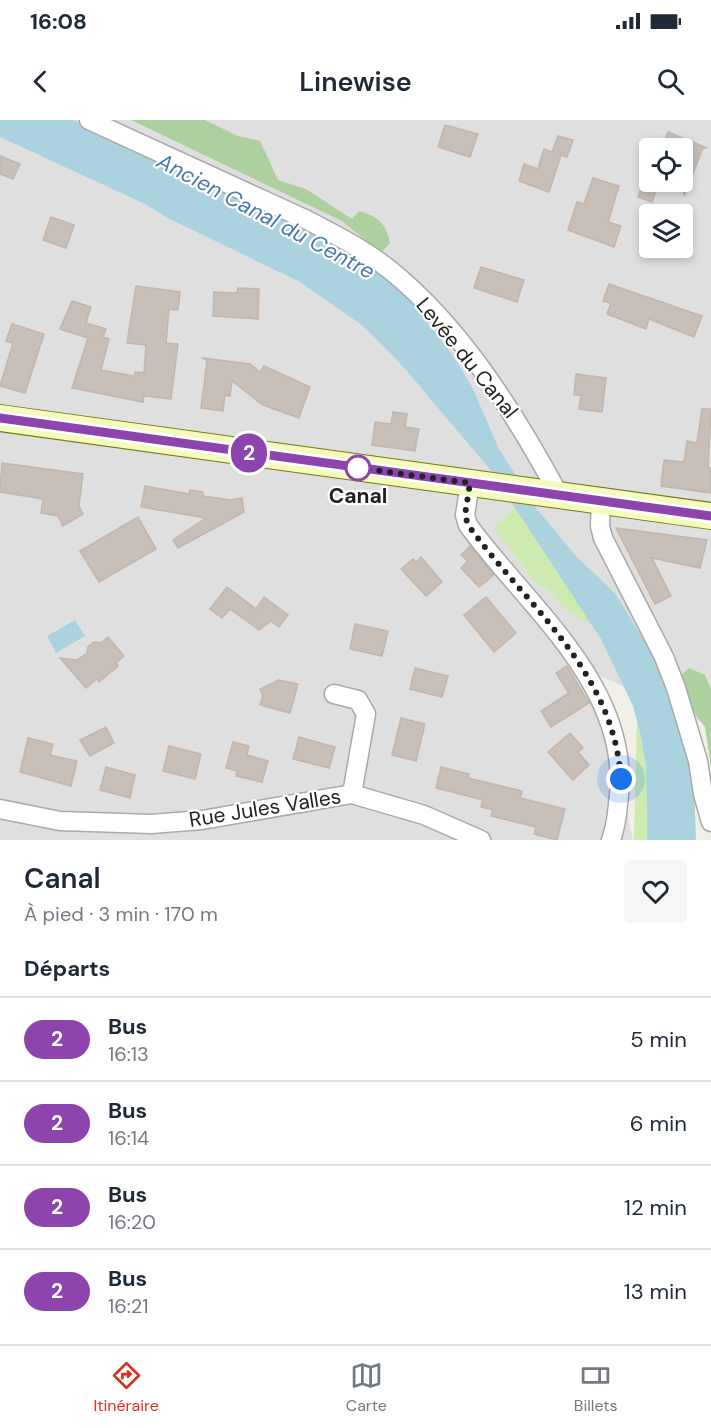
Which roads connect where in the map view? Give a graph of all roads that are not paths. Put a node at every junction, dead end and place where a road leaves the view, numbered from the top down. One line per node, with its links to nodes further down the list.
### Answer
1 (89, 120): 4 (street, Levée du Canal)
2 (0, 418): 3 (main road)
3 (473, 484): 4 (main road); 12 (street)
4 (549, 494): 5 (main road)
5 (602, 501): 6 (main road); 10 (street)
6 (711, 516)
7 (334, 694): 8 (street, Rue Jules Valles)
8 (352, 794): 9 (street, Rue Jules Valles); 11 (street, Rue Jules Valles)
9 (0, 809)
10 (711, 822)
11 (481, 840)
12 (611, 840)

